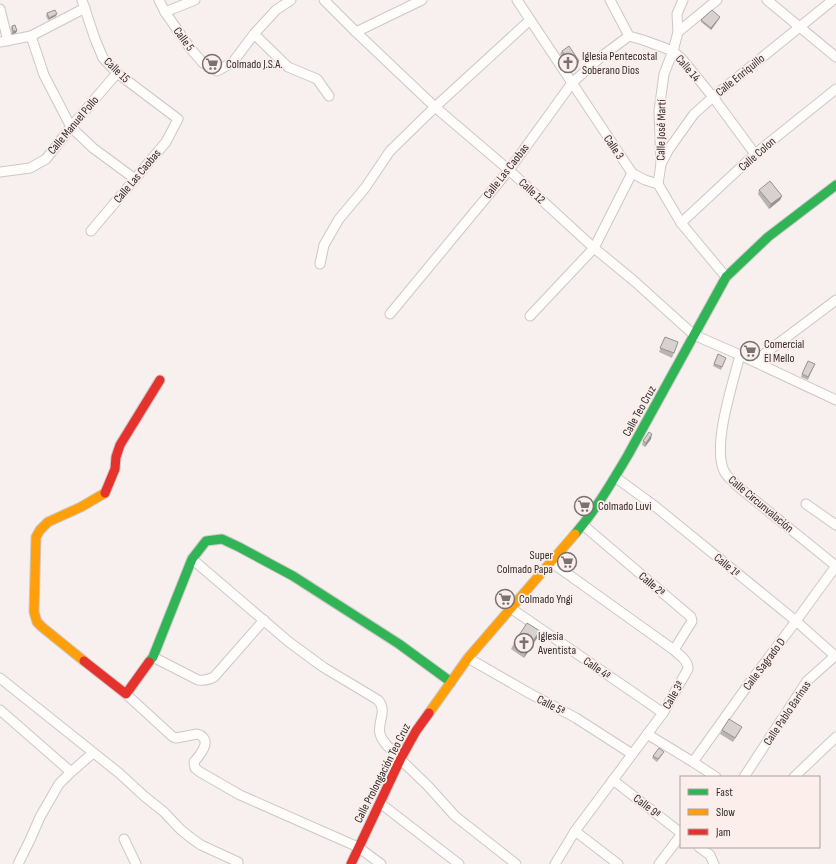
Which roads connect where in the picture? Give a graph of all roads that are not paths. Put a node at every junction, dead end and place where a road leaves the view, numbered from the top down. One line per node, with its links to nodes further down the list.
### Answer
1 (159, 0): 14 (street, Calle 5)
2 (195, 0): 14 (street)
3 (291, 0): 19 (street)
4 (324, 0): 17 (street, Calle 12)
5 (422, 0): 17 (street)
6 (518, 0): 15 (street, Calle 3)
7 (610, 0): 21 (street)
8 (683, 0): 18 (street, Calle José Martí)
9 (717, 0): 18 (street)
10 (768, 0): 16 (street)
11 (833, 0): 16 (street, Calle Enriquillo)
12 (83, 4): 20 (street); 25 (street, Calle 15)
13 (0, 10): 22 (street)
14 (165, 12): 19 (street, Calle 5)
15 (530, 20): 26 (street, Calle 3); 30 (street)
16 (800, 27): 24 (street); 29 (street, Calle Enriquillo)
17 (356, 32): 30 (street, Calle 12)
18 (678, 32): 23 (street, Calle José Martí)
19 (254, 34): 28 (street)
20 (31, 36): 22 (street); 32 (street)
21 (630, 36): 23 (street, Calle 14); 26 (street, Calle Las Caobas)
22 (4, 41)
23 (673, 51): 29 (street, Calle 14); 34 (street, Calle José Martí)
24 (836, 57)
25 (117, 73): 31 (street, Calle 15); 32 (street, Calle Manuel Pollo)
26 (572, 83): 35 (street, Calle Las Caobas); 37 (street, Calle 3)
27 (836, 89): 33 (street, Calle Colon)
28 (329, 96)
29 (713, 97): 33 (street, Calle 14); 34 (street, Calle Enriquillo)
30 (435, 107): 35 (street, Calle 12); 44 (street)
31 (178, 120): 38 (street, Calle Las Caobas)
32 (71, 127): 36 (street, Calle Manuel Pollo); 38 (street)
33 (755, 154): 41 (street, Calle Colon)
34 (661, 164): 39 (street, Calle José Martí)
35 (509, 170): 43 (street, Calle 12); 47 (street, Calle Las Caobas)
36 (0, 172)
37 (632, 173): 39 (street); 43 (street)
38 (135, 179): 42 (street, Calle Las Caobas)
39 (658, 184): 41 (street)
40 (836, 185): 45 (street, Calle Teo Cruz)
41 (681, 223): 45 (street)
42 (91, 231)
43 (594, 248): 48 (street); 49 (street, Calle 12)
44 (320, 264)
45 (726, 277): 49 (street, Calle Teo Cruz)
46 (836, 300): 51 (street)
47 (390, 314)
48 (530, 316)
49 (694, 335): 50 (street, Calle 12); 54 (street, Calle Teo Cruz)
50 (740, 354): 51 (street, Calle 12); 60 (street, Calle Circunvalación)
51 (755, 361): 53 (street, Calle 12)
52 (160, 380): 70 (street)
53 (834, 397)
54 (615, 477): 56 (street, Calle Teo Cruz); 63 (street, Calle 1ª)
55 (806, 504): 57 (street)
56 (583, 525): 59 (street, Calle Teo Cruz); 64 (street, Calle 2ª)
57 (836, 525)
58 (192, 559): 62 (street); 66 (street); 69 (street)
59 (551, 562): 61 (street, Calle Teo Cruz); 64 (street, Calle 3ª)
60 (836, 566): 63 (street, Calle Sagrado D)
61 (512, 608): 67 (street, Calle Teo Cruz); 72 (street, Calle 4ª)
62 (264, 620): 66 (street); 77 (street)
63 (796, 621): 65 (street, Calle 1ª); 78 (street, Calle Sagrado D)
64 (674, 650): 72 (street, Calle 3ª)
65 (836, 655): 81 (street, Calle Pablo Barinas)
66 (153, 657): 70 (street)
67 (468, 658): 69 (street, Calle Prolongación Teo Cruz); 76 (street, Calle 5ª)
68 (0, 678): 75 (street)
69 (451, 682): 77 (street, Calle Prolongación Teo Cruz)
70 (126, 694): 89 (street)
71 (0, 710): 79 (street)
72 (663, 713): 73 (street, Calle 3ª)
73 (647, 734): 76 (street, Calle 3ª); 78 (street)
74 (836, 737): 82 (street)
75 (93, 752): 79 (street); 93 (street)
76 (632, 754): 83 (street, Calle 3ª)
77 (401, 759): 84 (street, Calle Prolongación Teo Cruz); 97 (street)
78 (693, 762): 80 (street)
79 (71, 772): 91 (street)
80 (714, 776)
81 (745, 776)
82 (795, 776)
83 (613, 780): 85 (street, Calle 3ª); 86 (street, Calle 9ª)
84 (380, 803): 89 (street, Calle Prolongación Teo Cruz); 96 (street)
85 (575, 831): 98 (street, Calle 3ª); 99 (street)
86 (680, 833)
87 (680, 835): 100 (street)
88 (124, 839): 92 (street)
89 (358, 847): 94 (street, Calle Prolongación Teo Cruz); 95 (street)
90 (700, 848): 101 (street)
91 (18, 864)
92 (136, 864)
93 (238, 864)
94 (351, 864)
95 (381, 864)
96 (459, 864)
97 (516, 864)
98 (555, 864)
99 (618, 864)
100 (659, 864)
101 (714, 864)

